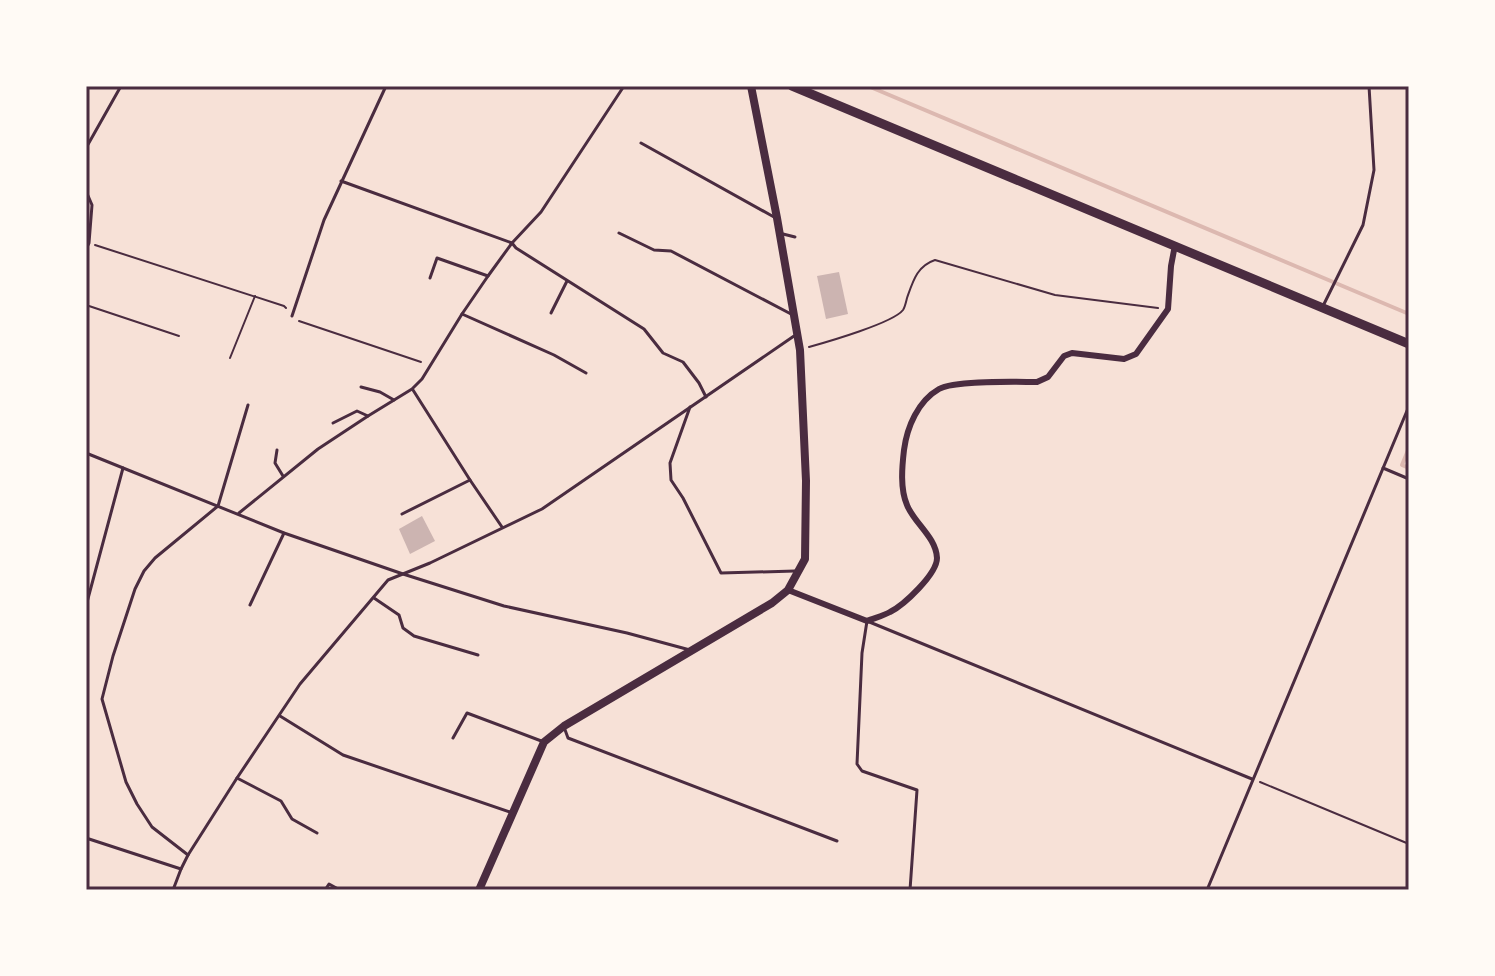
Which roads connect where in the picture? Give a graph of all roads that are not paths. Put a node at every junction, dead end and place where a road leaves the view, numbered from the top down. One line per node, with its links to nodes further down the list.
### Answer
1 (121, 86): 8 (lane)
2 (386, 86): 9 (lane)
3 (624, 86): 17 (lane)
4 (751, 86): 13 (street)
5 (792, 86): 18 (main road)
6 (1369, 86): 23 (lane)
7 (641, 143): 13 (lane)
8 (86, 148)
9 (341, 181): 17 (lane); 26 (lane)
10 (86, 191): 12 (lane)
11 (86, 203): 12 (lane)
12 (92, 205): 19 (lane)
13 (777, 218): 15 (street)
14 (619, 233): 27 (lane)
15 (779, 233): 16 (lane); 27 (street)
16 (795, 237)
17 (512, 243): 20 (lane); 22 (lane)
18 (1175, 245): 23 (main road); 58 (street)
19 (86, 249)
20 (488, 276): 21 (lane); 25 (lane)
21 (430, 278)
22 (567, 281): 24 (lane); 33 (lane)
23 (1322, 307): 29 (main road)
24 (551, 313)
25 (462, 314): 30 (lane); 32 (lane)
26 (292, 316)
27 (794, 316): 28 (street)
28 (797, 333): 33 (lane); 52 (street)
29 (1409, 344)
30 (586, 373)
31 (361, 387): 34 (lane)
32 (412, 389): 34 (lane); 46 (lane)
33 (706, 397): 37 (lane)
34 (394, 400): 38 (lane)
35 (248, 405): 47 (lane)
36 (1409, 406): 43 (lane)
37 (690, 407): 50 (lane); 52 (lane)
38 (368, 416): 39 (lane); 44 (lane)
39 (333, 423)
40 (277, 450): 44 (lane)
41 (86, 453): 42 (lane)
42 (123, 468): 47 (lane); 57 (lane)
43 (1383, 468): 45 (lane); 66 (lane)
44 (283, 476): 48 (lane)
45 (1409, 479)
46 (470, 480): 49 (lane); 50 (lane)
47 (218, 506): 48 (lane); 71 (lane)
48 (238, 514): 51 (lane)
49 (402, 514)
50 (502, 527): 53 (lane)
51 (284, 533): 53 (lane); 56 (lane)
52 (800, 571): 54 (street)
53 (403, 574): 55 (lane); 59 (lane)
54 (788, 590): 58 (street); 59 (street)
55 (373, 598): 60 (lane); 61 (lane)
56 (250, 605)
57 (86, 606)
58 (867, 621): 66 (lane); 77 (lane)
59 (694, 651): 62 (street)
60 (478, 655)
61 (280, 716): 65 (lane); 67 (lane)
62 (564, 726): 64 (street); 70 (lane)
63 (453, 738): 64 (lane)
64 (544, 742): 67 (street)
65 (237, 778): 68 (lane); 71 (lane)
66 (1252, 779): 78 (lane)
67 (514, 814): 76 (street)
68 (317, 833)
69 (86, 838): 72 (lane)
70 (837, 841)
71 (188, 855): 72 (lane)
72 (181, 869): 73 (lane)
73 (173, 890)
74 (325, 890): 75 (lane)
75 (340, 890)
76 (479, 890)
77 (910, 890)
78 (1207, 890)

